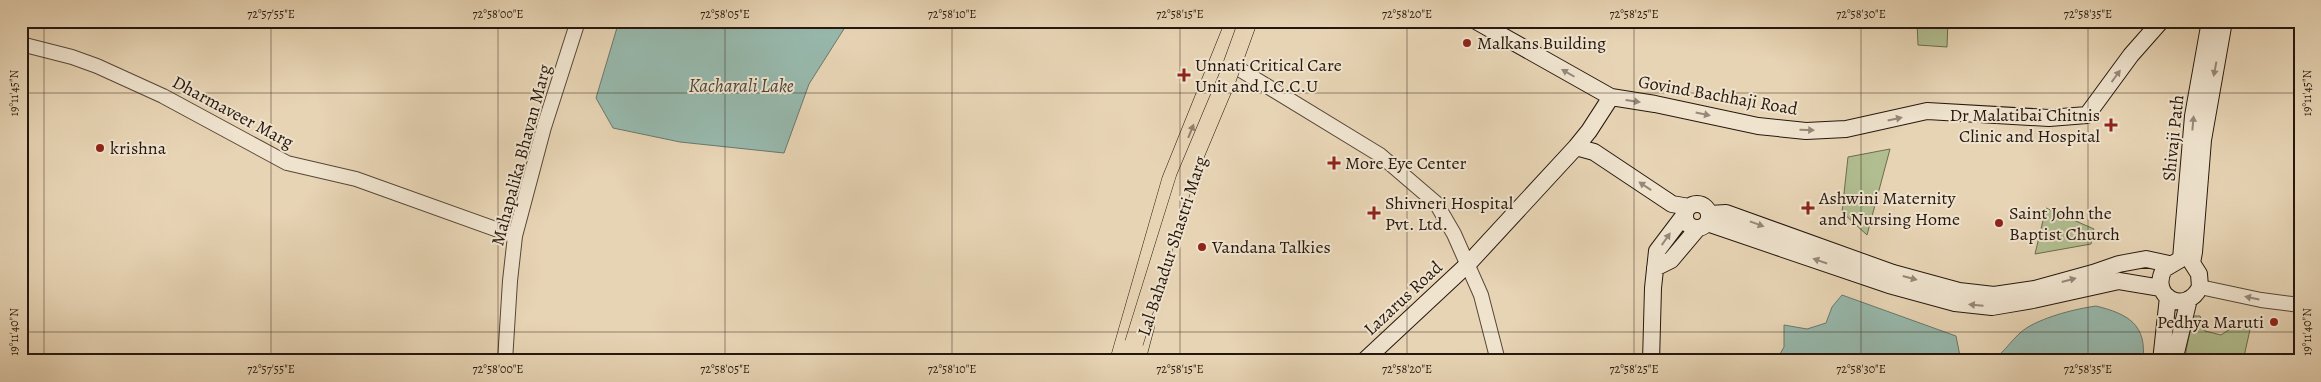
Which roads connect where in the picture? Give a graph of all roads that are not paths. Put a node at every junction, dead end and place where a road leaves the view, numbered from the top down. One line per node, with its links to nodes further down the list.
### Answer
1 (578, 21): 19 (street, Mahapalika Bhavan Marg)
2 (1235, 21): 10 (main road, Lal Bahadur Shastri Marg)
3 (1248, 21): 28 (main road, bridge)
4 (1256, 21): 11 (main road, Lal Bahadur Shastri Marg)
5 (1476, 21): 12 (main road, one-way to 5)
6 (2161, 21): 12 (main road, Govind Bachhaji Road, one-way to 6)
7 (2210, 21): 20 (main road, Shivaji Path, one-way to 7)
8 (2224, 21): 20 (main road, one-way to 20)
9 (21, 44): 19 (street, Dharmaveer Marg)
10 (1218, 62): 11 (street); 16 (main road, Lal Bahadur Shastri Marg, one-way to 10)
11 (1238, 69): 16 (main road, Lal Bahadur Shastri Marg); 21 (street)
12 (1611, 97): 13 (main road, Lazarus Road)
13 (1589, 131): 14 (main road, Lazarus Road); 15 (main road)
14 (1576, 147): 15 (main road); 21 (main road, Lazarus Road)
15 (1594, 152): 17 (main road, one-way to 15)
16 (1187, 161): 27 (main road, Lal Bahadur Shastri Marg); 29 (main road, Lal Bahadur Shastri Marg)
17 (1687, 211): 18 (main road); 22 (main road, one-way to 17)
18 (1705, 221): 20 (main road, one-way to 20); 22 (main road); 23 (main road, one-way to 18)
19 (515, 236): 26 (street, Mahapalika Bhavan Marg)
20 (2181, 262): 23 (main road); 24 (main road)
21 (1468, 264): 30 (main road, Lazarus Road); 31 (street)
22 (1655, 268): 32 (main road)
23 (2164, 293): 24 (main road); 33 (main road)
24 (2194, 293): 25 (street, one-way to 24); 34 (main road)
25 (2300, 305)
26 (506, 361)
27 (1119, 361)
28 (1129, 361)
29 (1136, 361)
30 (1364, 361)
31 (1498, 361)
32 (1651, 361)
33 (2161, 361)
34 (2174, 361)

